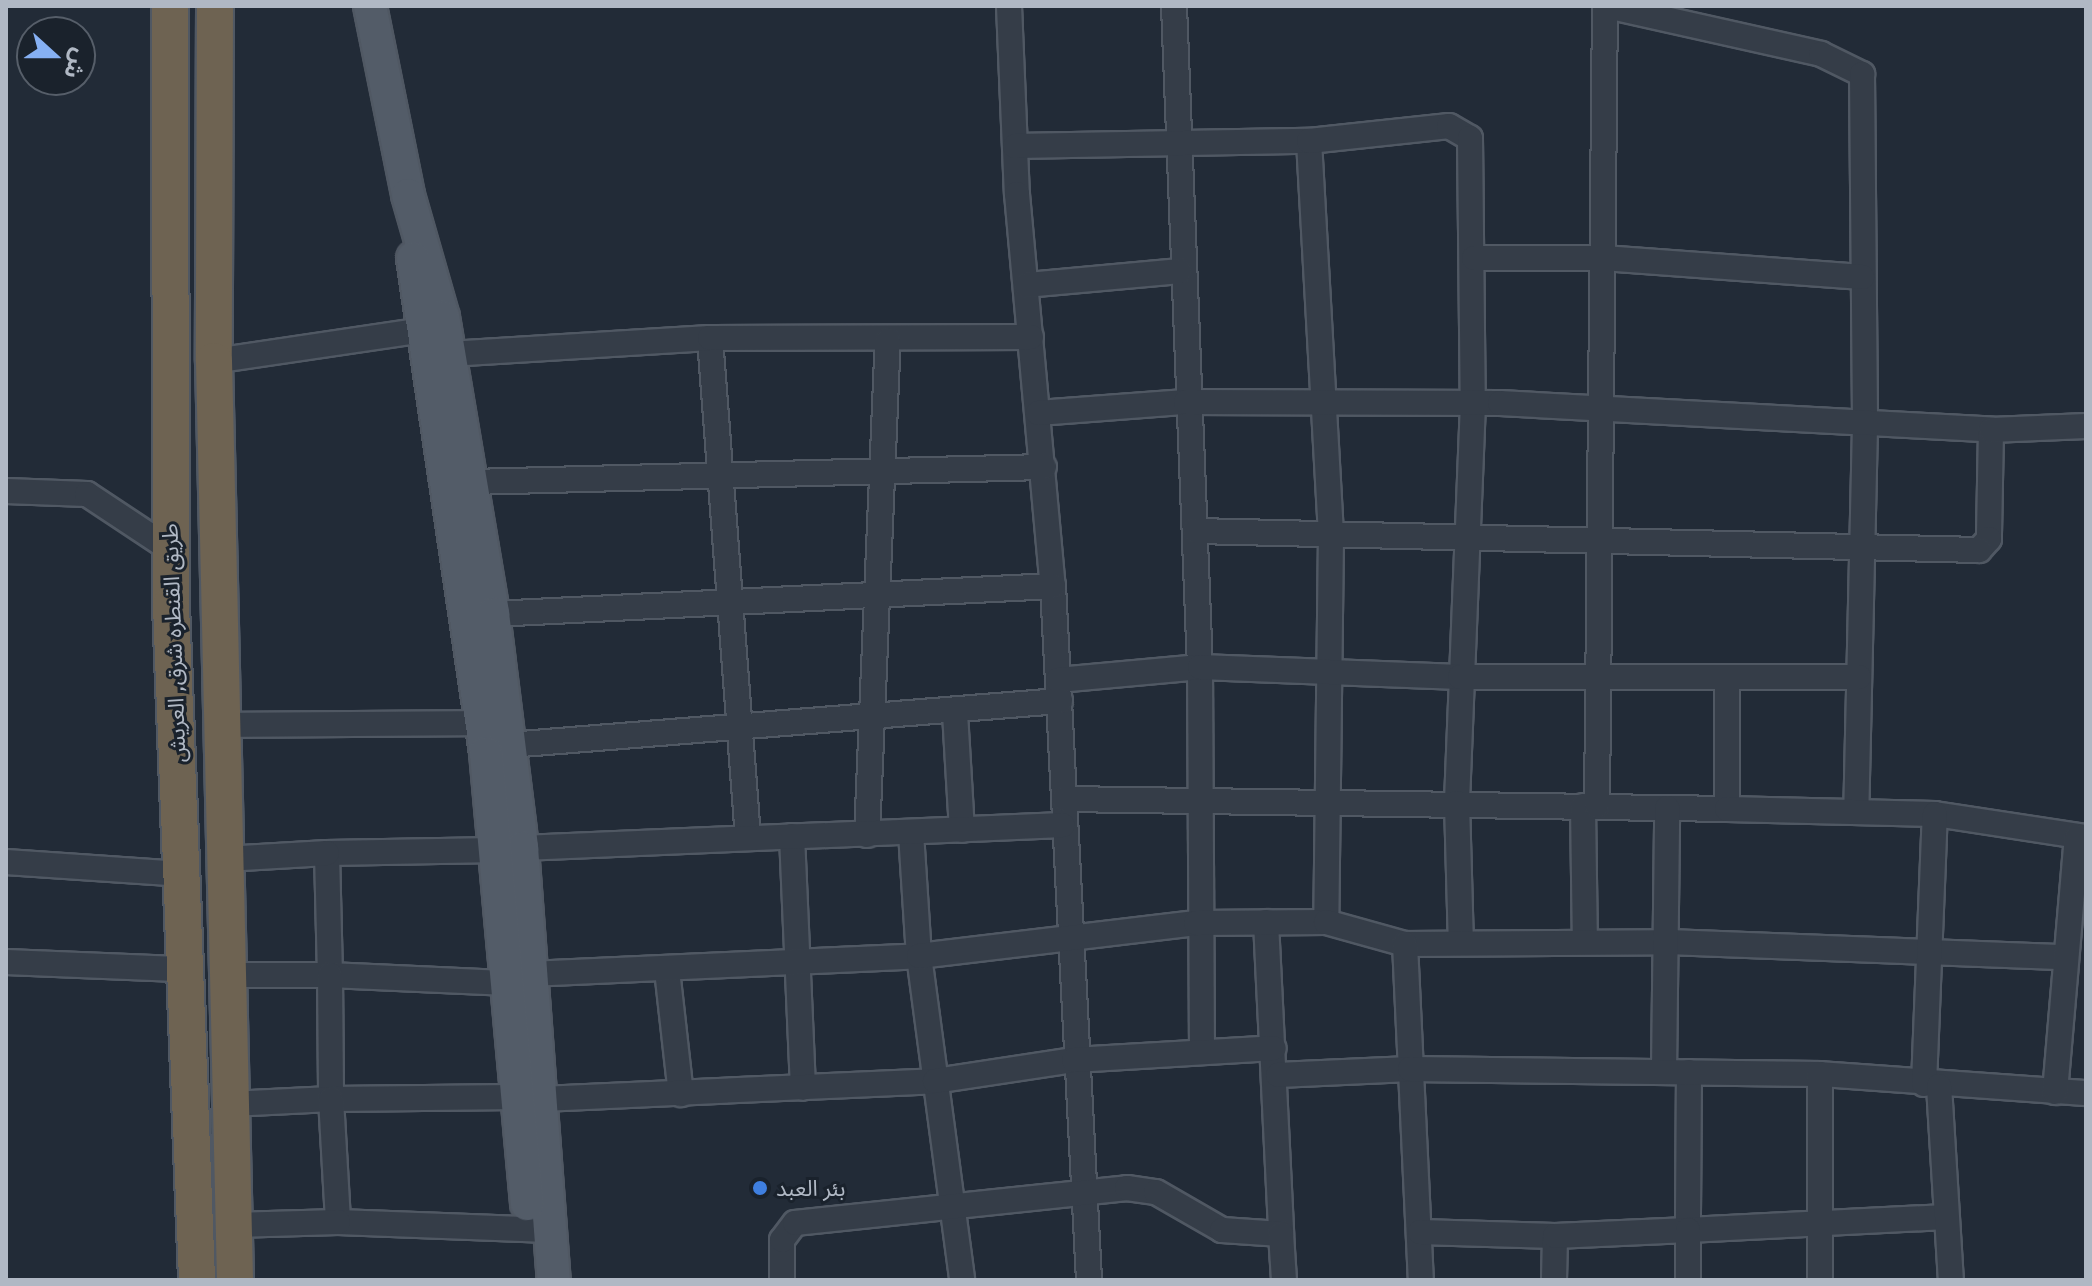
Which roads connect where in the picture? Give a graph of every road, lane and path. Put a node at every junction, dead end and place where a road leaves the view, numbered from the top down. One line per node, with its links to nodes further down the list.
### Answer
1 (170, 6): 37 (highway, طريق القنطره شرق, العريش)
2 (215, 6): 21 (highway, طريق القنطره شرق, العريش)
3 (370, 6): 10 (main road)
4 (1009, 6): 9 (street)
5 (1174, 6): 8 (street)
6 (1606, 6): 12 (street); 14 (street)
7 (1309, 141): 8 (street); 11 (street); 23 (street)
8 (1177, 143): 9 (street); 13 (street)
9 (1015, 146): 15 (street)
10 (408, 195): 16 (main road); 20 (main road)
11 (1474, 258): 12 (street); 24 (street)
12 (1603, 258): 14 (street); 25 (street)
13 (1179, 271): 15 (street); 22 (street)
14 (1862, 277): 27 (street)
15 (1026, 285): 17 (street)
16 (418, 331): 21 (street); 55 (main road)
17 (1031, 337): 19 (street); 26 (street)
18 (710, 338): 19 (street); 20 (street); 32 (street)
19 (888, 340): 31 (street)
20 (449, 354): 33 (main road)
21 (214, 361): 35 (highway, طريق القنطره شرق, العريش)
22 (1186, 402): 23 (street); 26 (street); 36 (street)
23 (1327, 403): 24 (street); 38 (street)
24 (1473, 403): 25 (street); 39 (street)
25 (1602, 410): 27 (street); 40 (street)
26 (1038, 413): 30 (street)
27 (1865, 426): 29 (street); 41 (street)
28 (2086, 426): 29 (street)
29 (1991, 430): 41 (street)
30 (1044, 467): 31 (street); 42 (street)
31 (886, 471): 32 (street); 43 (street)
32 (718, 473): 33 (street); 44 (street)
33 (471, 482): 45 (main road)
34 (6, 491): 37 (street)
35 (218, 512): 37 (highway); 56 (highway, طريق القنطره شرق, العريش)
36 (1195, 531): 38 (street); 46 (street)
37 (170, 532): 79 (highway, طريق القنطره شرق, العريش)
38 (1331, 535): 39 (street); 47 (street)
39 (1464, 536): 40 (street); 49 (street)
40 (1603, 541): 41 (street); 48 (street)
41 (1858, 551): 50 (street)
42 (1053, 586): 43 (street); 52 (street)
43 (875, 591): 44 (street); 54 (street)
44 (727, 598): 45 (street); 57 (street)
45 (493, 614): 58 (main road)
46 (1200, 667): 47 (street); 52 (street); 60 (street)
47 (1330, 672): 49 (street); 61 (street)
48 (1601, 676): 49 (street); 51 (street); 63 (street)
49 (1460, 677): 62 (street)
50 (1859, 677): 51 (street); 66 (street)
51 (1727, 678): 65 (street)
52 (1059, 690): 53 (street); 59 (street)
53 (955, 713): 54 (street); 69 (street)
54 (871, 719): 57 (street); 71 (street)
55 (482, 723): 56 (street); 75 (main road)
56 (223, 725): 77 (highway, طريق القنطره شرق, العريش)
57 (741, 725): 58 (street); 74 (street)
58 (509, 745): 75 (main road)
59 (1064, 799): 60 (street); 68 (street)
60 (1201, 799): 61 (street); 82 (street)
61 (1326, 799): 62 (street); 81 (street)
62 (1457, 803): 63 (street); 84 (street)
63 (1590, 806): 64 (street); 85 (street)
64 (1667, 808): 65 (street); 86 (street)
65 (1727, 809): 66 (street)
66 (1856, 812): 67 (street)
67 (1935, 814): 73 (street); 88 (street)
68 (1063, 825): 69 (street); 83 (street)
69 (962, 830): 70 (street)
70 (911, 833): 71 (street); 89 (street)
71 (867, 835): 72 (street)
72 (792, 836): 74 (street); 92 (street)
73 (2081, 837): 90 (street)
74 (748, 838): 75 (street)
75 (509, 849): 76 (street); 97 (main road)
76 (327, 853): 77 (street); 96 (street)
77 (225, 859): 95 (highway, طريق القنطره شرق, العريش)
78 (6, 862): 79 (street)
79 (181, 874): 93 (highway, طريق القنطره شرق, العريش)
80 (1266, 922): 81 (street); 82 (street); 98 (street)
81 (1326, 922): 87 (street)
82 (1196, 923): 83 (street); 99 (street)
83 (1067, 935): 89 (street); 100 (street)
84 (1461, 942): 85 (street); 87 (street)
85 (1585, 942): 86 (street)
86 (1668, 942): 88 (street); 102 (street)
87 (1405, 944): 101 (street)
88 (1929, 952): 90 (street); 107 (street)
89 (919, 956): 92 (street); 106 (street)
90 (2065, 957): 109 (street)
91 (6, 962): 93 (street)
92 (802, 964): 94 (street); 108 (street)
93 (184, 969): 126 (highway, طريق القنطره شرق, العريش)
94 (667, 970): 97 (street); 111 (street)
95 (228, 975): 96 (street); 114 (highway, طريق القنطره شرق, العريش)
96 (330, 975): 97 (street); 113 (street)
97 (519, 978): 112 (main road)
98 (1274, 1048): 99 (street); 105 (street)
99 (1202, 1051): 100 (street)
100 (1074, 1060): 106 (street); 115 (street)
101 (1410, 1069): 102 (street); 105 (street); 123 (street)
102 (1664, 1072): 103 (street)
103 (1689, 1072): 104 (street); 122 (street)
104 (1820, 1074): 107 (street); 118 (street)
105 (1278, 1075): 124 (street)
106 (935, 1081): 108 (street); 116 (street)
107 (1931, 1085): 109 (street); 117 (street)
108 (803, 1088): 111 (street)
109 (2055, 1092): 110 (street)
110 (2086, 1093)
111 (681, 1094): 112 (street)
112 (529, 1098): 113 (street); 121 (main road)
113 (331, 1099): 114 (street); 119 (street)
114 (230, 1104): 120 (highway, طريق القنطره شرق, العريش)
115 (1081, 1189): 116 (street); 124 (street); 132 (street)
116 (951, 1212): 130 (street); 131 (street)
117 (1946, 1217): 118 (street); 138 (street)
118 (1822, 1221): 122 (street); 137 (street)
119 (338, 1222): 120 (street); 121 (street)
120 (233, 1225): 127 (highway, طريق القنطره شرق, العريش)
121 (540, 1230): 128 (main road); 129 (main road)
122 (1688, 1230): 125 (street); 136 (street)
123 (1420, 1232): 125 (street); 134 (street)
124 (1281, 1234): 133 (street)
125 (1555, 1236): 135 (street)
126 (197, 1280)
127 (235, 1280)
128 (535, 1280)
129 (554, 1280)
130 (782, 1280)
131 (962, 1280)
132 (1089, 1280)
133 (1284, 1280)
134 (1421, 1280)
135 (1554, 1280)
136 (1688, 1280)
137 (1820, 1280)
138 (1951, 1280)

